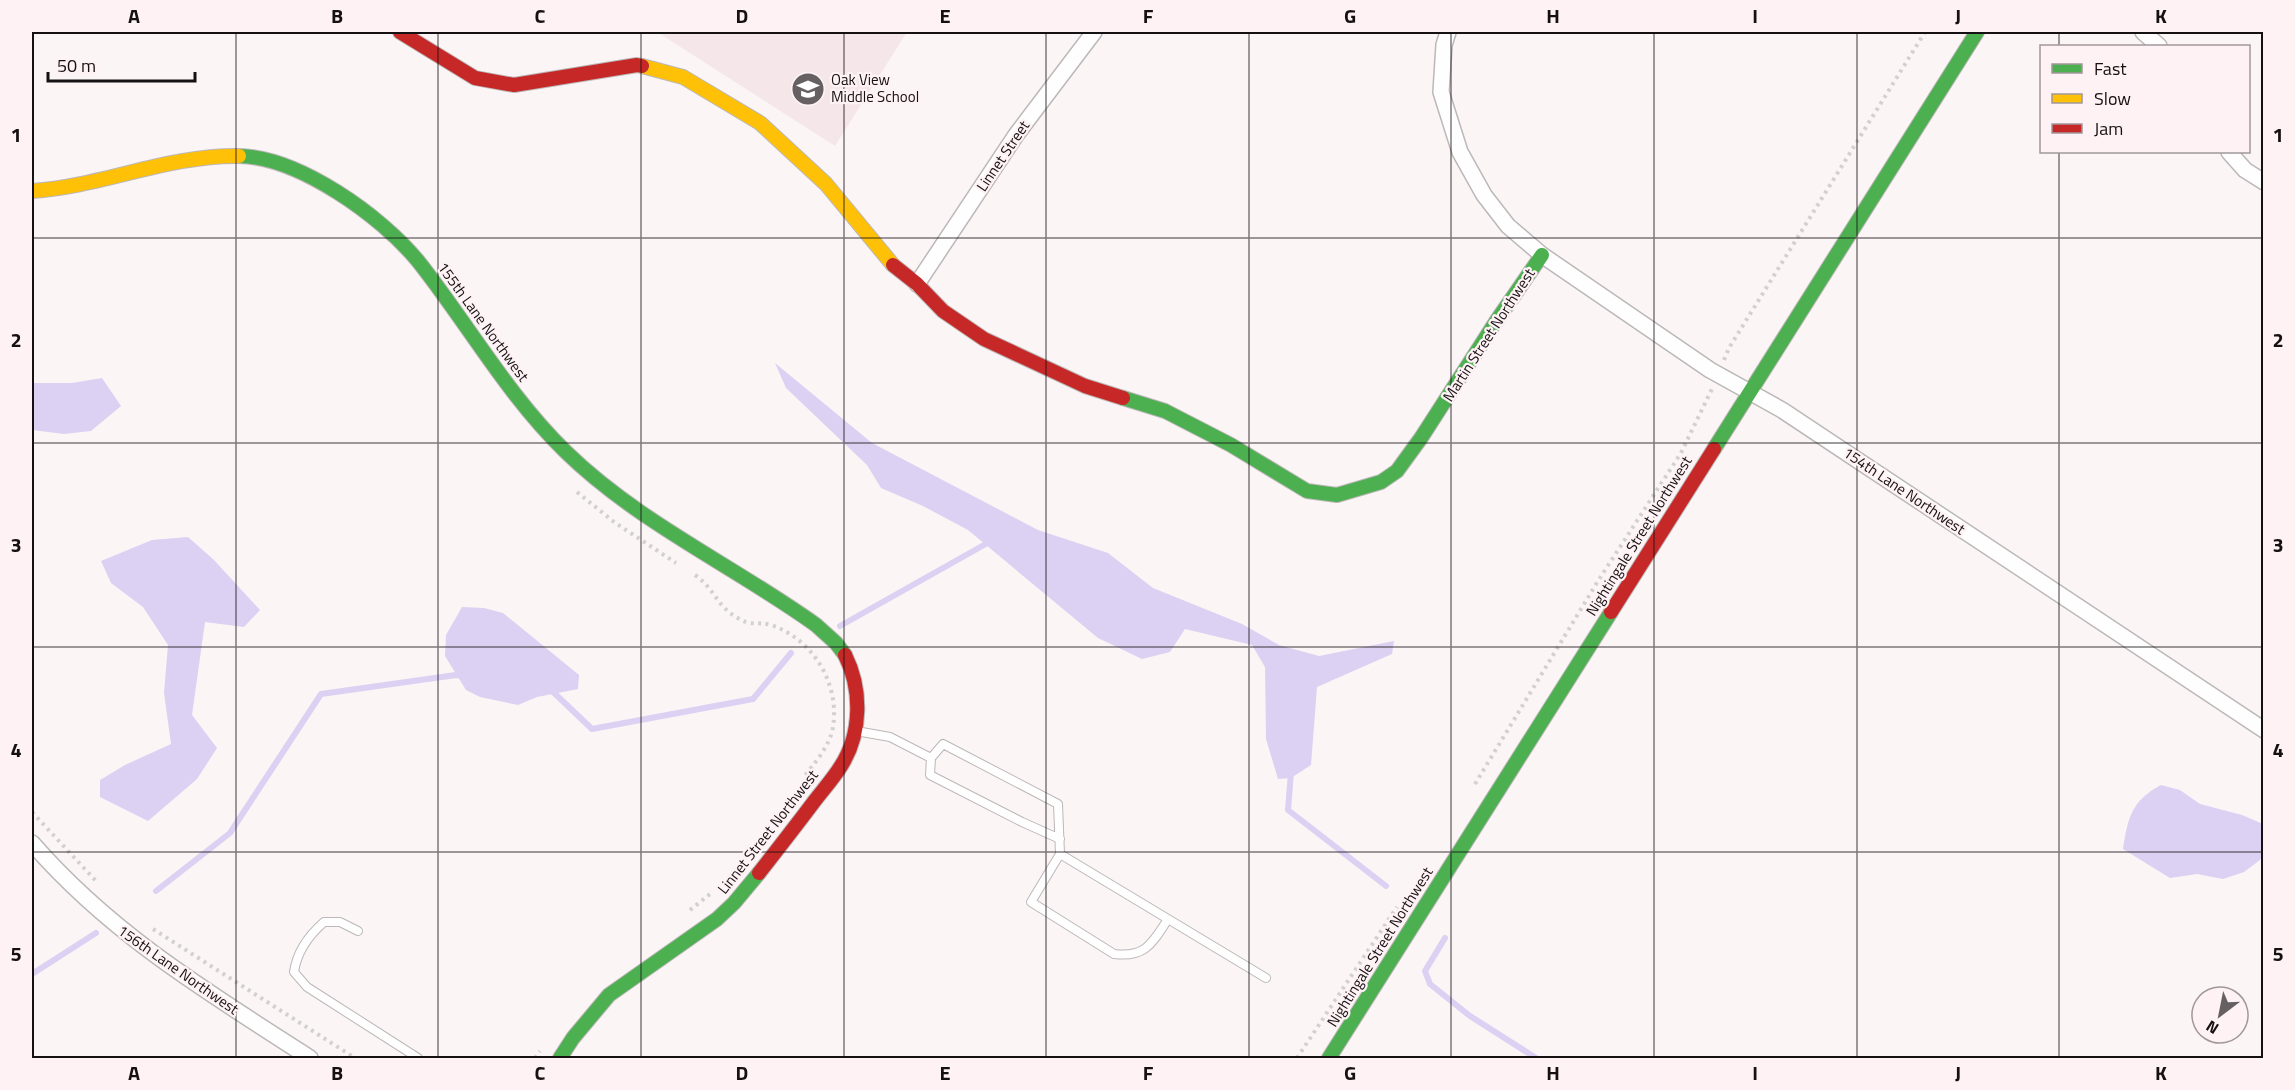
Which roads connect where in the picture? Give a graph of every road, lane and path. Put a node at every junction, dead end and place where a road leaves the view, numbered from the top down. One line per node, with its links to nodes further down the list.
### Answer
1 (400, 32): 12 (street, Martin Street Northwest)
2 (1094, 32): 12 (street, Linnet Street)
3 (1448, 32): 11 (street, Martin Street Northwest)
4 (1925, 32): 13 (path)
5 (1977, 32): 14 (street, Nightingale Street Northwest)
6 (2143, 32): 7 (street)
7 (2158, 45)
8 (2230, 153): 9 (street)
9 (2264, 182)
10 (32, 191): 19 (street, 155th Lane Northwest)
11 (1542, 255): 12 (street, Martin Street Northwest); 14 (street, 154th Lane Northwest)
12 (917, 284)
13 (1726, 356)
14 (1749, 392): 20 (street, 154th Lane Northwest); 44 (street, Nightingale Street Northwest)
15 (1708, 398): 24 (path)
16 (576, 490): 17 (path)
17 (678, 564)
18 (693, 573): 23 (path)
19 (848, 664): 21 (street, Linnet Street Northwest)
20 (2264, 730)
21 (854, 731): 22 (lane); 42 (street, Linnet Street Northwest)
22 (931, 758): 26 (lane); 26 (lane)
23 (798, 785)
24 (1471, 790)
25 (32, 812): 29 (path)
26 (1060, 838): 28 (lane)
27 (32, 843): 38 (street, 156th Lane Northwest)
28 (1060, 854): 33 (lane); 33 (lane)
29 (101, 885)
30 (718, 888): 32 (path)
31 (1402, 899): 43 (path)
32 (687, 912)
33 (1168, 919): 36 (lane)
34 (144, 923): 39 (path)
35 (358, 931): 40 (lane)
36 (1266, 978)
37 (541, 1050): 41 (path)
38 (310, 1059)
39 (355, 1059)
40 (418, 1059)
41 (535, 1059)
42 (560, 1059)
43 (1297, 1059)
44 (1329, 1059)

